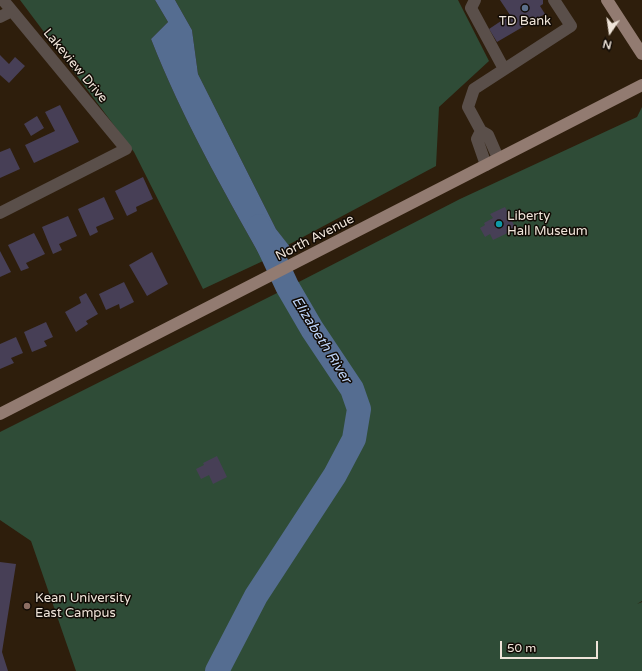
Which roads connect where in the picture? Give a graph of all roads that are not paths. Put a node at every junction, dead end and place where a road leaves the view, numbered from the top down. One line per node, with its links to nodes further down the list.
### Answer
1 (3, 0): 5 (street, Lakeview Drive)
2 (475, 0): 8 (street)
3 (554, 0): 8 (street)
4 (607, 0): 7 (main road)
5 (12, 11): 6 (street); 13 (street, Lakeview Drive)
6 (0, 17)
7 (642, 54)
8 (504, 69): 10 (street)
9 (642, 85): 11 (main road, North Avenue)
10 (480, 131): 11 (street); 12 (street)
11 (498, 158): 12 (main road, North Avenue)
12 (486, 165): 14 (main road, North Avenue)
13 (0, 213)
14 (0, 414)

